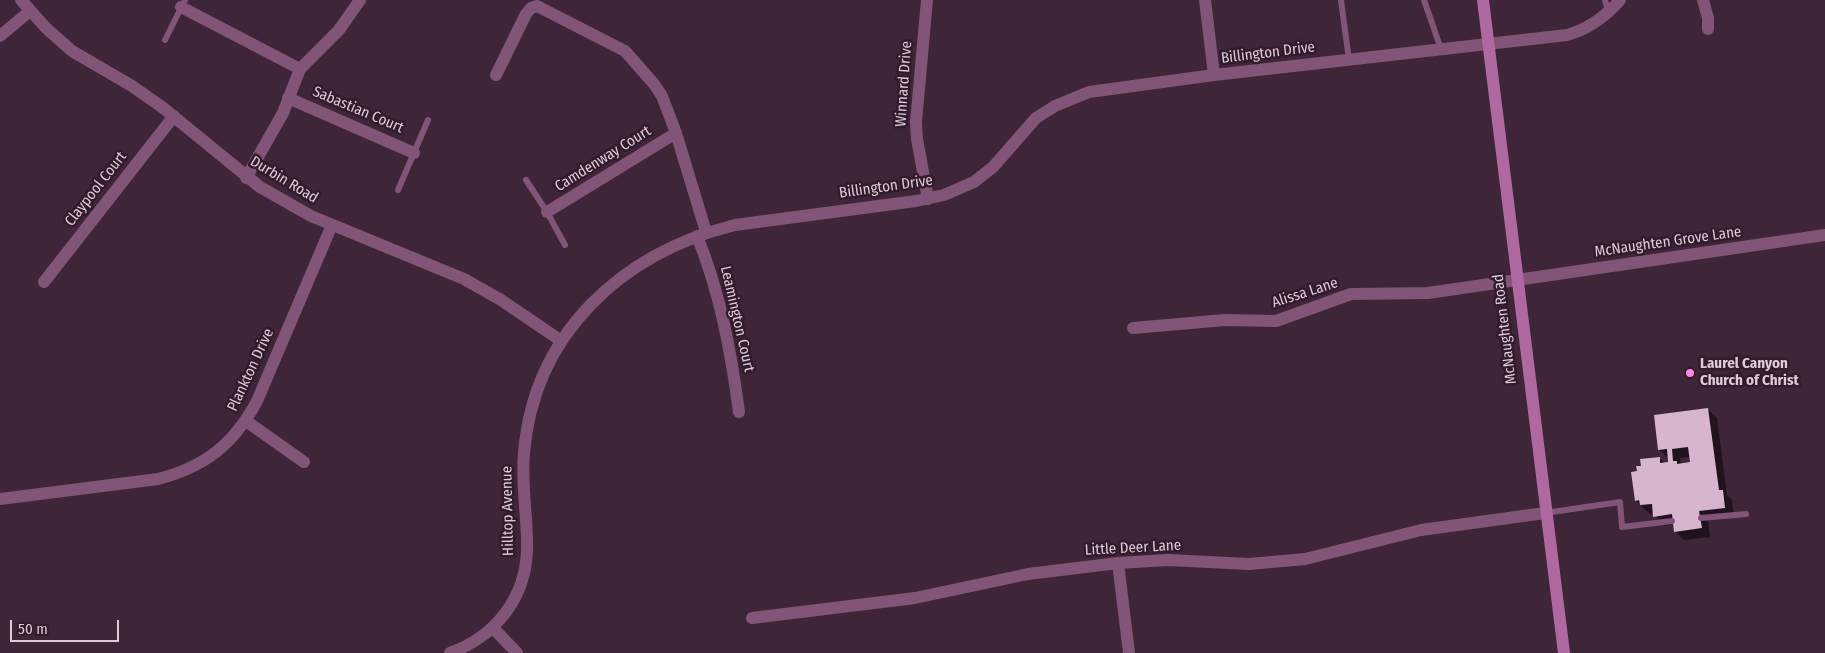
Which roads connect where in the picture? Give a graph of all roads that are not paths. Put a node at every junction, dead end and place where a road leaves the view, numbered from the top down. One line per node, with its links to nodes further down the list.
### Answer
1 (22, 0): 12 (street, Durbin Road)
2 (360, 0): 20 (street)
3 (927, 0): 31 (street, Winnard Drive)
4 (1205, 0): 22 (street)
5 (1341, 0): 19 (lane)
6 (1424, 0): 18 (lane)
7 (1483, 0): 17 (street, McNaughten Road)
8 (1605, 0): 13 (lane)
9 (1620, 0): 13 (street, Billington Drive)
10 (1703, 0): 14 (street)
11 (183, 4): 16 (lane); 20 (street)
12 (30, 11): 15 (street); 24 (street, Durbin Road)
13 (1608, 13): 17 (street, Billington Drive)
14 (1708, 29)
15 (0, 36)
16 (165, 40)
17 (1488, 45): 18 (street, Billington Drive); 37 (street, McNaughten Road)
18 (1441, 49): 19 (street, Billington Drive)
19 (1349, 60): 22 (street, Billington Drive)
20 (300, 69): 23 (street)
21 (496, 75): 26 (street, Camdenway Court)
22 (1214, 75): 31 (street, Billington Drive)
23 (288, 98): 27 (street, Sabastian Court); 28 (street)
24 (174, 116): 28 (street, Durbin Road); 38 (street, Claypool Court)
25 (428, 120): 27 (lane)
26 (676, 133): 32 (street, Camdenway Court); 34 (street, Camdenway Court)
27 (414, 153): 30 (lane)
28 (246, 178): 33 (street, Durbin Road)
29 (526, 180): 32 (lane)
30 (398, 190)
31 (928, 199): 34 (street, Billington Drive)
32 (548, 212): 36 (lane)
33 (332, 224): 40 (street, Durbin Road); 42 (street, Plankton Drive)
34 (702, 234): 40 (street, Billington Drive); 41 (street, Leamington Court)
35 (1825, 235): 37 (street, McNaughten Grove Lane)
36 (565, 245)
37 (1516, 280): 39 (street, Alissa Lane); 45 (street, McNaughten Road)
38 (44, 282)
39 (1133, 328)
40 (560, 340): 51 (street, Hilltop Avenue)
41 (739, 412)
42 (246, 421): 43 (street); 44 (street, Plankton Drive)
43 (304, 462)
44 (0, 499)
45 (1545, 513): 48 (lane); 49 (street, Little Deer Lane); 55 (street, McNaughten Road)
46 (1746, 514): 47 (lane)
47 (1701, 518)
48 (1672, 522)
49 (1118, 563): 50 (street, Little Deer Lane); 54 (street)
50 (752, 618)
51 (494, 628): 52 (street, Hilltop Avenue); 53 (street)
52 (450, 653)
53 (517, 653)
54 (1130, 653)
55 (1564, 653)

